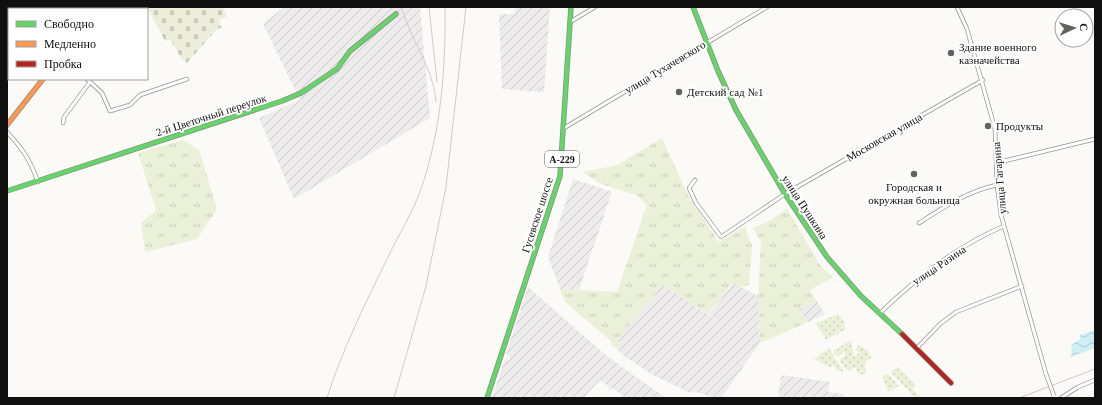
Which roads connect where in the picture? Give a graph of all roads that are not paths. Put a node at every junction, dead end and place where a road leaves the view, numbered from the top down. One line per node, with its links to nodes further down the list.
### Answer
1 (571, 7): 7 (main road, Гусевское шоссе / А-229)
2 (594, 7): 7 (street)
3 (693, 7): 8 (main road, улица Пушкина)
4 (767, 7): 8 (street, улица Тухачевского)
5 (957, 7): 11 (street, улица Гагарина)
6 (396, 14): 20 (main road, 2-й Цветочный переулок)
7 (570, 22): 15 (main road, Гусевское шоссе / А-229)
8 (707, 42): 15 (street, улица Тухачевского); 23 (main road, улица Пушкина)
9 (187, 79): 12 (street)
10 (42, 80): 14 (main road)
11 (983, 80): 18 (street, улица Гагарина); 23 (street, Московская улица)
12 (90, 82): 13 (street)
13 (63, 123)
14 (7, 125)
15 (564, 128): 32 (main road, Гусевское шоссе / А-229)
16 (7, 132): 20 (street)
17 (1095, 139): 18 (street)
18 (996, 163): 21 (street, улица Гагарина)
19 (694, 180): 23 (street, Московская улица)
20 (38, 182): 22 (main road, 2-й Цветочный переулок)
21 (997, 185): 24 (street); 25 (street, улица Гагарина)
22 (7, 191)
23 (785, 194): 27 (main road, улица Пушкина)
24 (919, 223)
25 (1004, 226): 26 (street, улица Гагарина); 27 (street, улица Разина)
26 (1022, 286): 28 (street); 31 (street, улица Гагарина, bridge)
27 (879, 314): 28 (main road, улица Пушкина)
28 (917, 348): 30 (main road, улица Пушкина)
29 (1095, 380): 33 (street)
30 (951, 383)
31 (1054, 397)
32 (487, 398)
33 (1061, 398)

